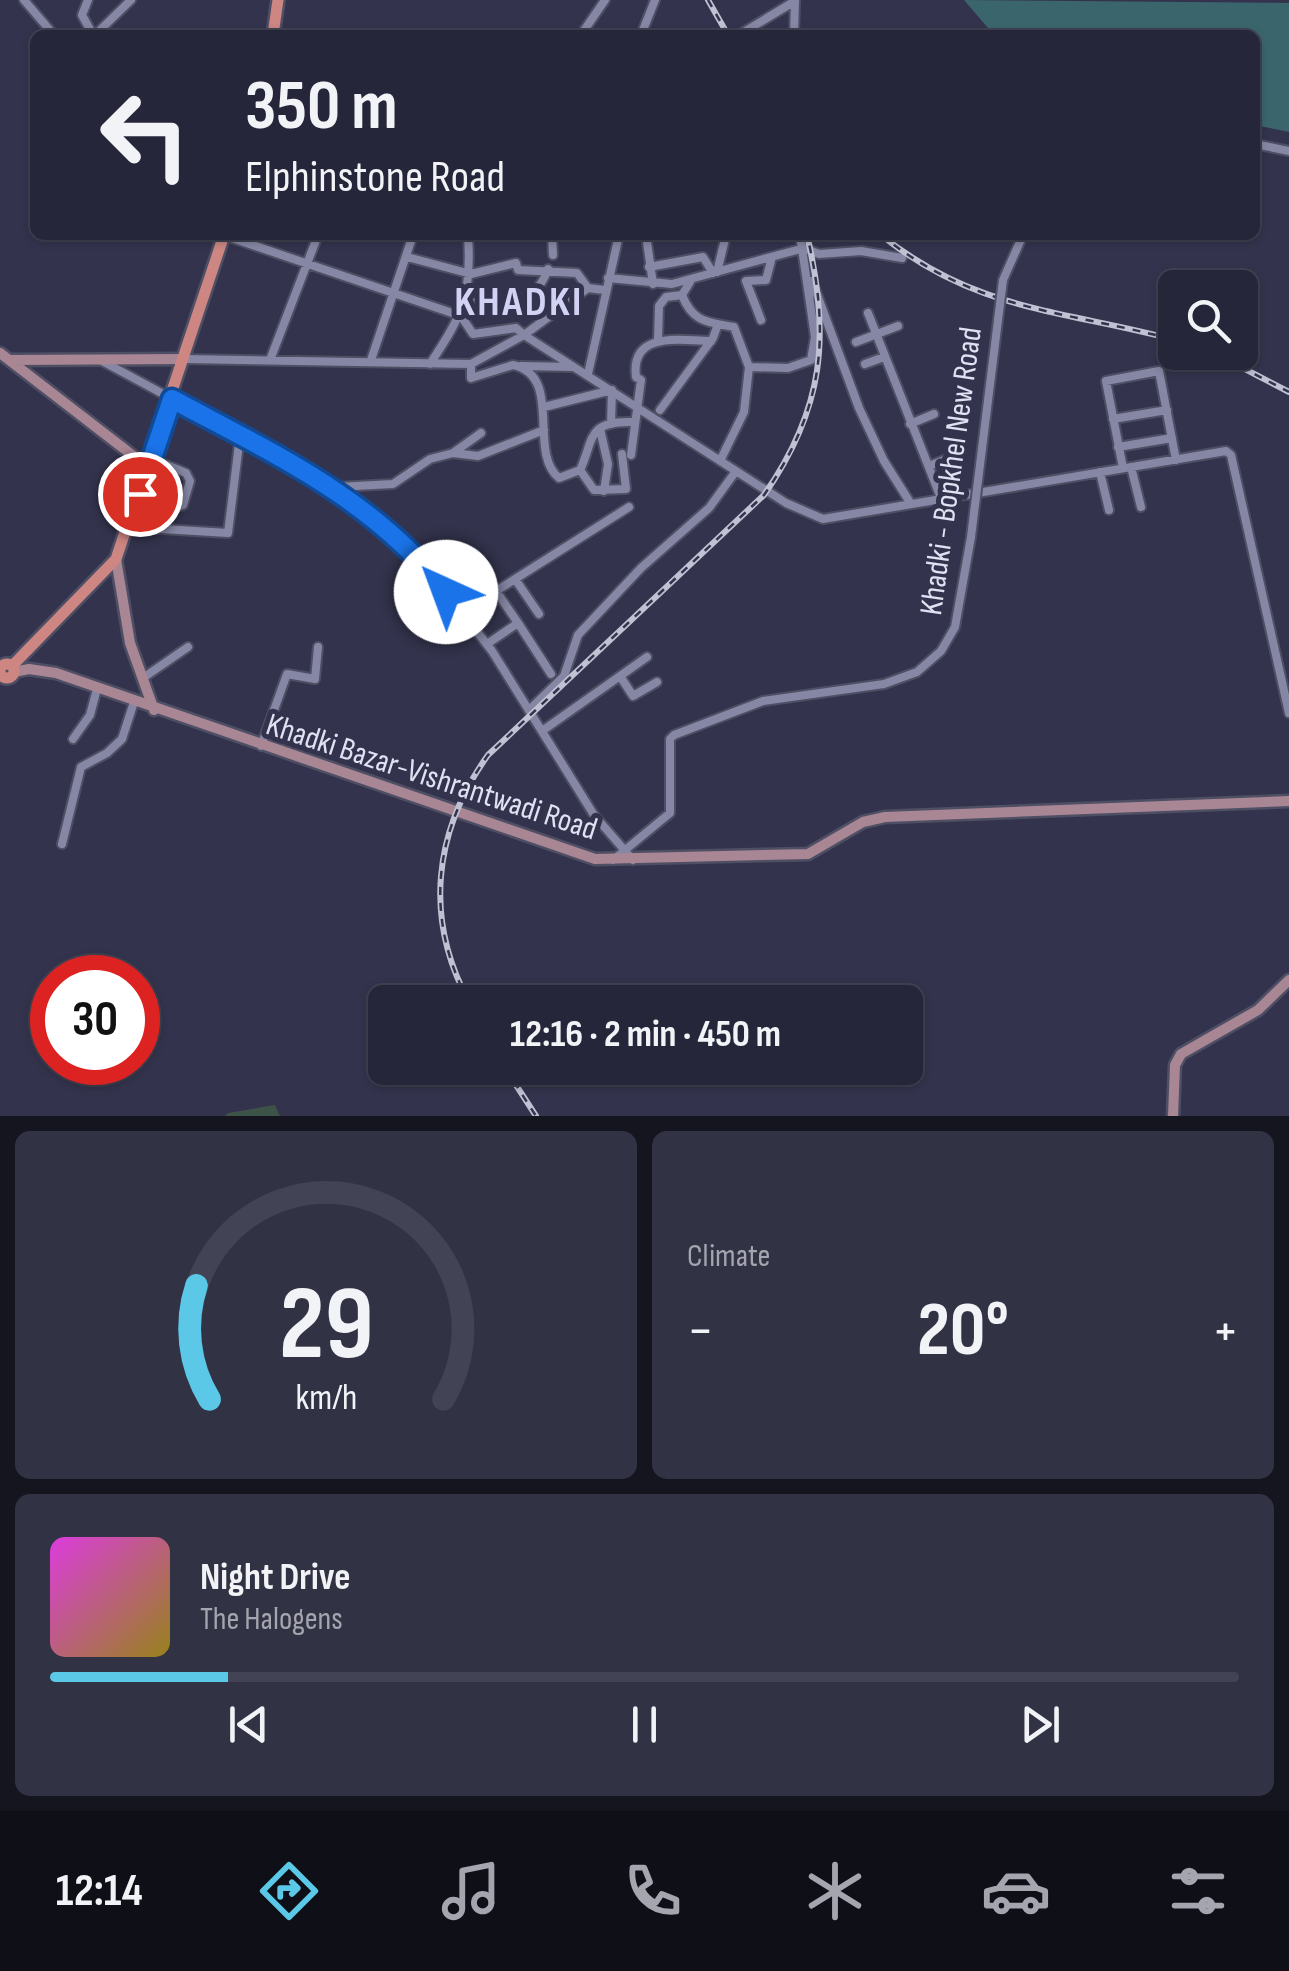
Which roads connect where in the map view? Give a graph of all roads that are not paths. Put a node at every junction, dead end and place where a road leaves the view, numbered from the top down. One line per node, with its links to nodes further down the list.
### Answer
1 (24, 0): 8 (street)
2 (88, 0): 9 (street)
3 (131, 0): 10 (street)
4 (278, 0): 11 (main road)
5 (655, 0): 13 (street)
6 (794, 0): 14 (street); 15 (street)
7 (600, 2): 12 (street)
8 (50, 30)
9 (91, 30)
10 (99, 30)
11 (274, 30)
12 (584, 30)
13 (644, 30)
14 (748, 30)
15 (794, 30)
16 (1260, 145): 17 (street)
17 (1289, 150)
18 (222, 240): 61 (main road)
19 (237, 240): 34 (street)
20 (316, 240): 34 (street)
21 (411, 240): 31 (street)
22 (468, 240): 38 (street)
23 (552, 240): 30 (street)
24 (618, 240): 40 (street)
25 (646, 240): 35 (street)
26 (725, 240): 37 (street)
27 (802, 240): 29 (street)
28 (1021, 240): 132 (street, Khadki - Bopkhel New Road, bridge)
29 (804, 248): 32 (street); 33 (street); 39 (street)
30 (553, 255)
31 (406, 257): 38 (street); 45 (street)
32 (772, 257): 37 (street); 50 (street)
33 (902, 258)
34 (307, 266): 45 (street); 62 (street)
35 (648, 267): 37 (street); 42 (street)
36 (548, 268): 38 (street); 43 (street); 47 (street)
37 (715, 272): 41 (street)
38 (470, 274): 47 (street)
39 (808, 275): 69 (street); 102 (street)
40 (608, 278): 42 (street); 44 (street)
41 (693, 279): 42 (street); 46 (street)
42 (653, 284)
43 (588, 288): 44 (street); 54 (street)
44 (604, 290): 70 (street)
45 (396, 294): 49 (street); 63 (street)
46 (682, 295): 51 (street); 55 (street)
47 (464, 303): 49 (street)
48 (868, 314): 53 (street)
49 (462, 316): 54 (street); 64 (street)
50 (761, 320)
51 (718, 324): 56 (street); 69 (street)
52 (898, 326): 53 (street)
53 (876, 334): 57 (street); 59 (street)
54 (524, 335): 65 (street); 68 (street)
55 (658, 339): 56 (street); 73 (street)
56 (711, 341): 75 (street)
57 (856, 342)
58 (5, 356): 60 (street); 92 (street)
59 (884, 356): 66 (street); 81 (street)
60 (100, 359): 61 (street); 72 (street)
61 (184, 359): 62 (street); 72 (main road)
62 (270, 360): 63 (street)
63 (372, 360): 64 (street)
64 (430, 364): 65 (street)
65 (470, 364): 67 (street)
66 (865, 364)
67 (517, 366): 68 (street); 74 (street)
68 (576, 367): 70 (street)
69 (749, 367): 91 (street)
70 (588, 374): 71 (street)
71 (612, 390): 73 (street); 74 (street); 80 (street)
72 (172, 399): 85 (street); 92 (main road)
73 (637, 406): 79 (street); 91 (street)
74 (544, 407): 82 (street)
75 (660, 410)
76 (1167, 410): 78 (street); 78 (street); 86 (street)
77 (934, 414): 81 (street)
78 (1113, 419): 87 (street)
79 (633, 422): 80 (street); 99 (street)
80 (611, 424): 83 (street)
81 (910, 424): 93 (street)
82 (544, 430): 88 (street); 95 (street)
83 (600, 430): 95 (street); 99 (street)
84 (481, 433): 88 (street)
85 (240, 436): 98 (street); 106 (street)
86 (1172, 438): 87 (street); 90 (street)
87 (1118, 447): 94 (street)
88 (453, 454): 98 (street)
89 (949, 458): 93 (street)
90 (1176, 460): 94 (street); 126 (street)
91 (720, 461): 96 (street)
92 (150, 464): 100 (main road); 100 (street)
93 (929, 466): 101 (street)
94 (1127, 468): 97 (street); 104 (street)
95 (580, 470): 99 (street)
96 (736, 471): 102 (street); 125 (street)
97 (1100, 472): 101 (street); 105 (street)
98 (336, 487): 110 (street)
99 (604, 491)
100 (140, 494): 106 (main road)
101 (942, 498): 102 (street)
102 (911, 504)
103 (629, 507): 108 (street)
104 (1141, 507)
105 (1108, 510)
106 (129, 527): 107 (main road)
107 (116, 559): 117 (main road); 120 (street)
108 (515, 579): 109 (street); 111 (street)
109 (496, 591): 110 (street); 112 (street)
110 (463, 614): 113 (street)
111 (540, 614)
112 (518, 624): 113 (street); 118 (street)
113 (487, 644): 125 (street)
114 (188, 646): 120 (street)
115 (318, 646): 129 (street)
116 (648, 656): 119 (street)
117 (4, 670): 122 (street, Khadki Bazar-Vishrantwadi Road)
118 (551, 674)
119 (620, 676): 121 (street); 127 (street)
120 (143, 678): 124 (street)
121 (657, 682)
122 (97, 689): 123 (street, Khadki Bazar-Vishrantwadi Road); 128 (street)
123 (134, 702): 124 (street, Khadki Bazar-Vishrantwadi Road); 131 (street)
124 (154, 710): 129 (street, Khadki Bazar-Vishrantwadi Road)
125 (529, 710): 127 (street)
126 (1289, 713)
127 (542, 731): 132 (street)
128 (74, 739)
129 (261, 746): 133 (street, Khadki Bazar-Vishrantwadi Road)
130 (1289, 800): 134 (street, Khadki Bazar-Vishrantwadi Road)
131 (62, 844)
132 (624, 849): 133 (street); 134 (street)
133 (613, 860): 134 (street, Khadki Bazar-Vishrantwadi Road)
134 (633, 860)
135 (1289, 980): 136 (street)
136 (1173, 1116)

